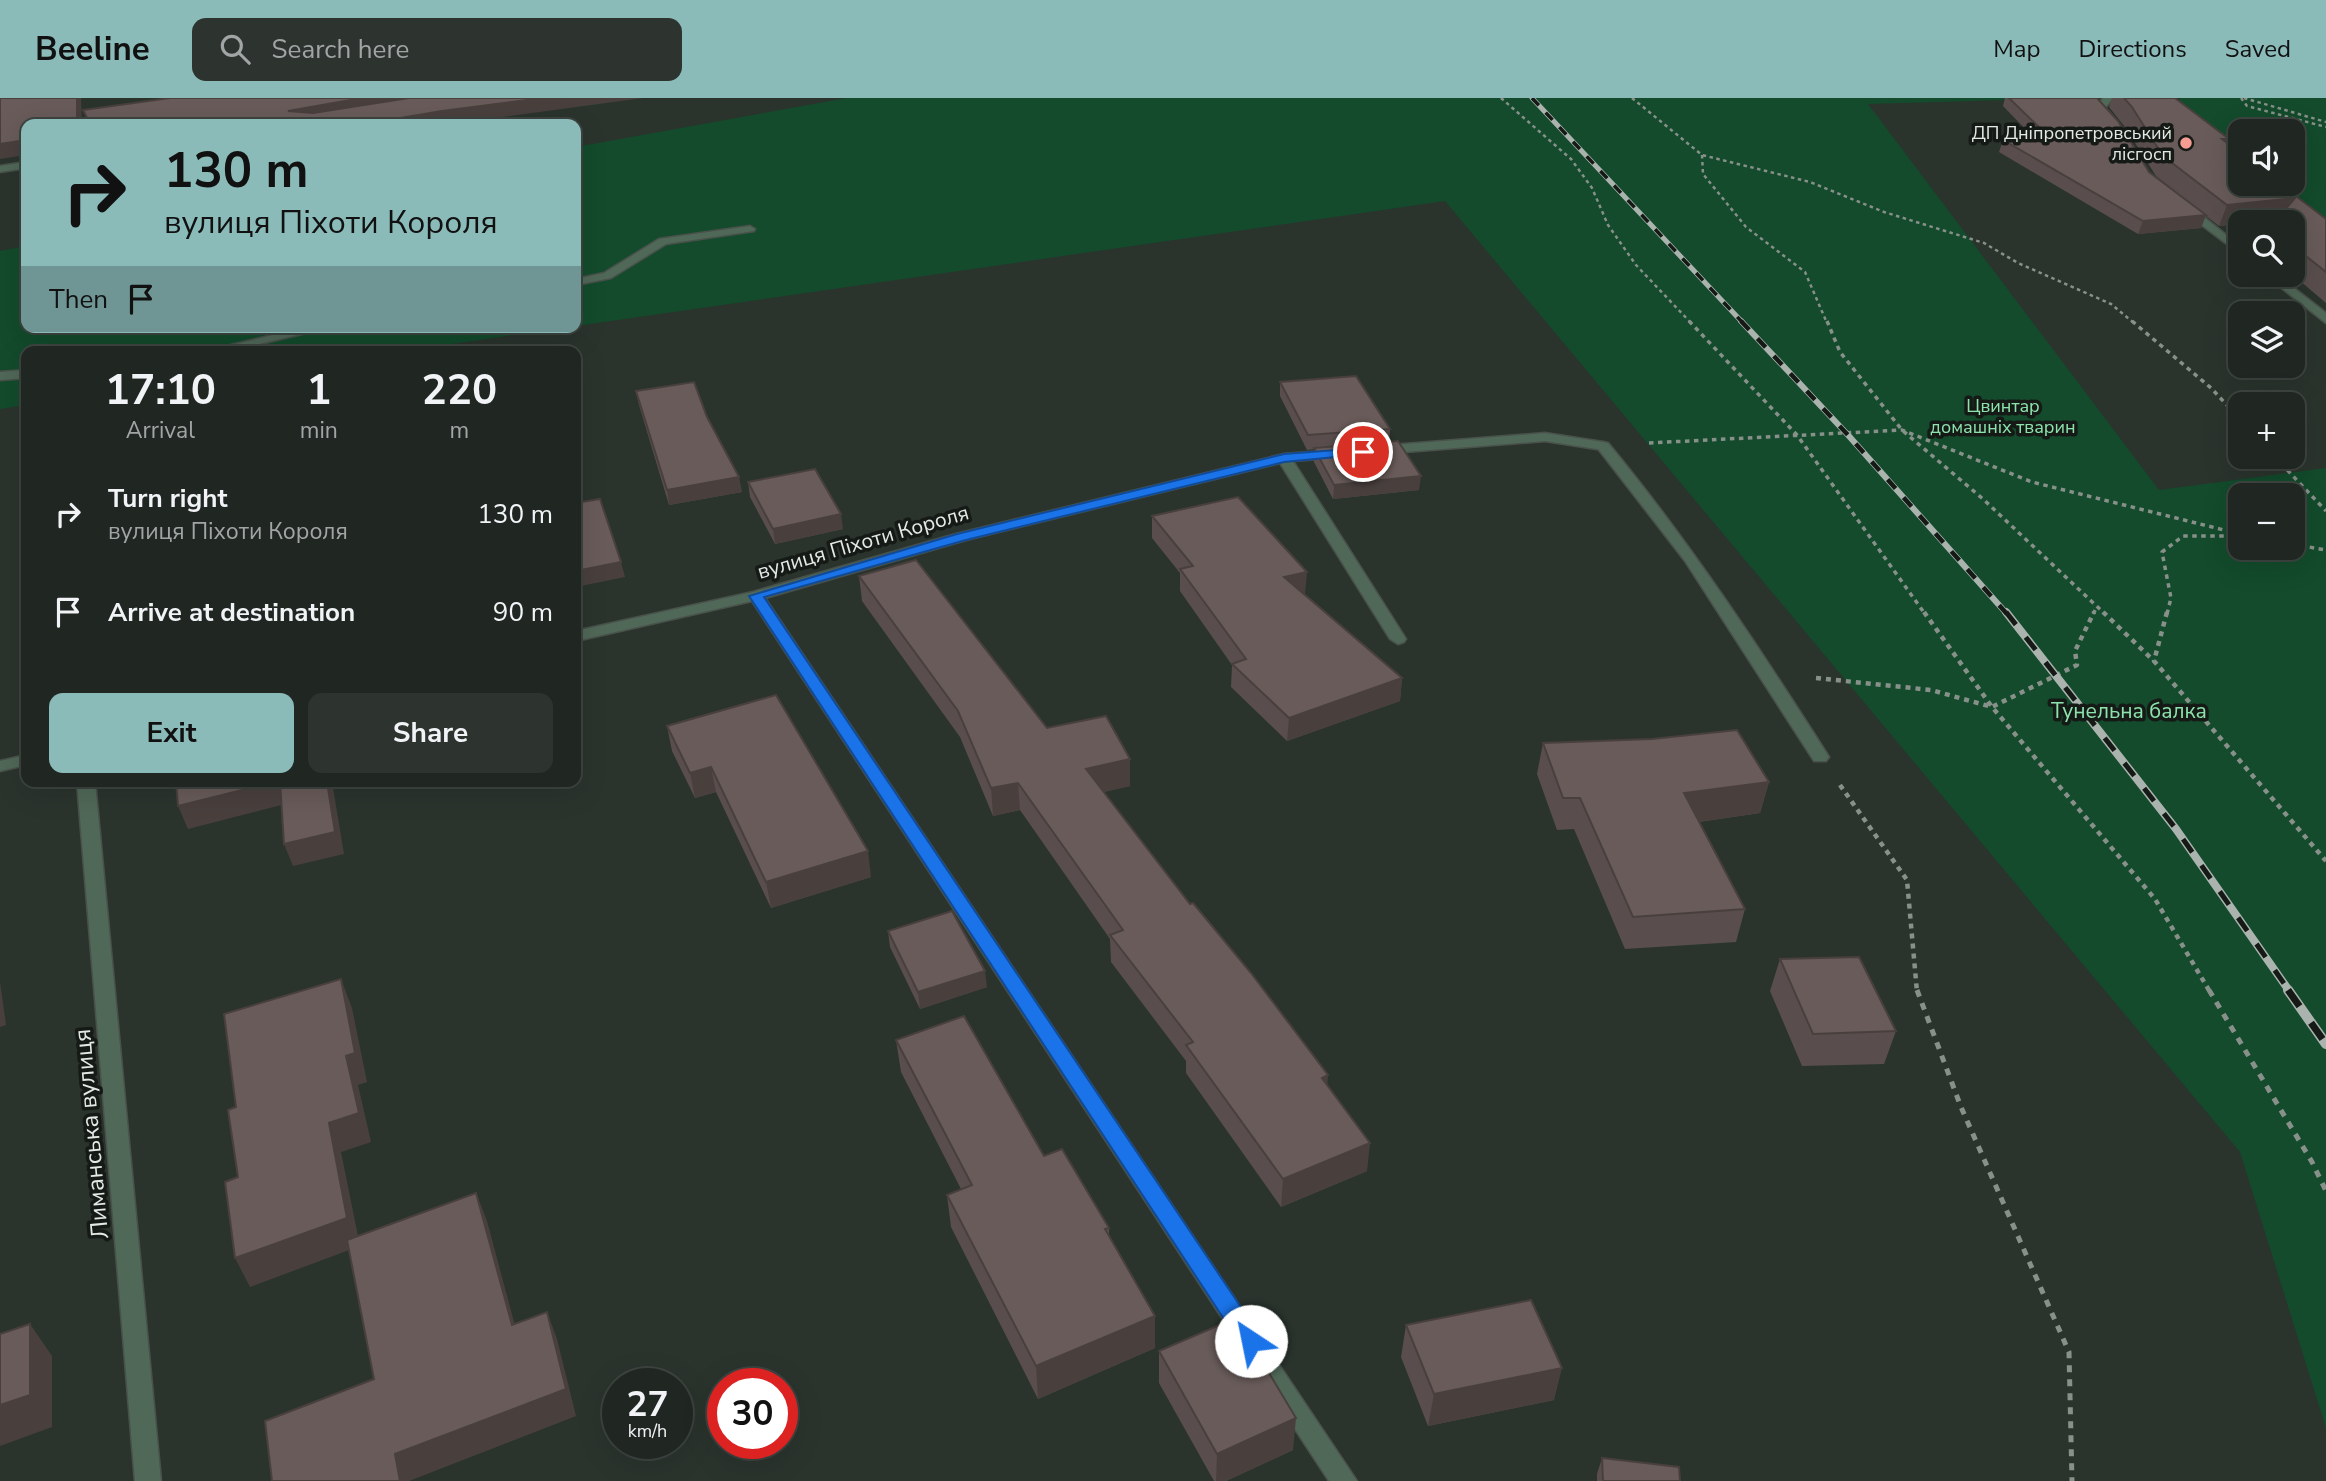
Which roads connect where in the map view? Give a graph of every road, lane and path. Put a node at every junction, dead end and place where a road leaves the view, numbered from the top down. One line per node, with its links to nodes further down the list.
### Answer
1 (1501, 98): 23 (path)
2 (1632, 98): 8 (path)
3 (2108, 98): 7 (street)
4 (2243, 98): 5 (path); 6 (path)
5 (2326, 122)
6 (2326, 127)
7 (2120, 130)
8 (1702, 155): 21 (path); 22 (path)
9 (21, 166): 10 (street)
10 (0, 169)
11 (2180, 204): 13 (street)
12 (750, 229): 14 (street)
13 (2228, 242)
14 (581, 281)
15 (2285, 287): 16 (street)
16 (2326, 319)
17 (298, 333): 18 (street)
18 (236, 346)
19 (21, 374): 20 (street)
20 (0, 376)
21 (2228, 406)
22 (1902, 430): 23 (path); 28 (path); 33 (path)
23 (1797, 436): 24 (path); 38 (path)
24 (1603, 446): 25 (street, вулиця Піхоти Короля); 37 (street)
25 (1284, 458): 32 (street, вулиця Піхоти Короля); 35 (street)
26 (2286, 469): 27 (path)
27 (2326, 511)
28 (2228, 532)
29 (2228, 535): 36 (path)
30 (2305, 546): 31 (path)
31 (2326, 550)
32 (756, 596): 34 (street, вулиця Піхоти Короля); 46 (street)
33 (2097, 607): 36 (path); 38 (path)
34 (581, 635)
35 (1398, 639)
36 (2154, 661): 43 (path)
37 (1767, 672): 38 (path); 39 (street)
38 (1992, 707): 44 (path)
39 (1820, 757): 47 (path)
40 (21, 761): 41 (street)
41 (0, 766)
42 (86, 787): 45 (street, Лиманська вулиця)
43 (2326, 861)
44 (2326, 1191)
45 (148, 1481)
46 (1344, 1481)
47 (2071, 1481)

